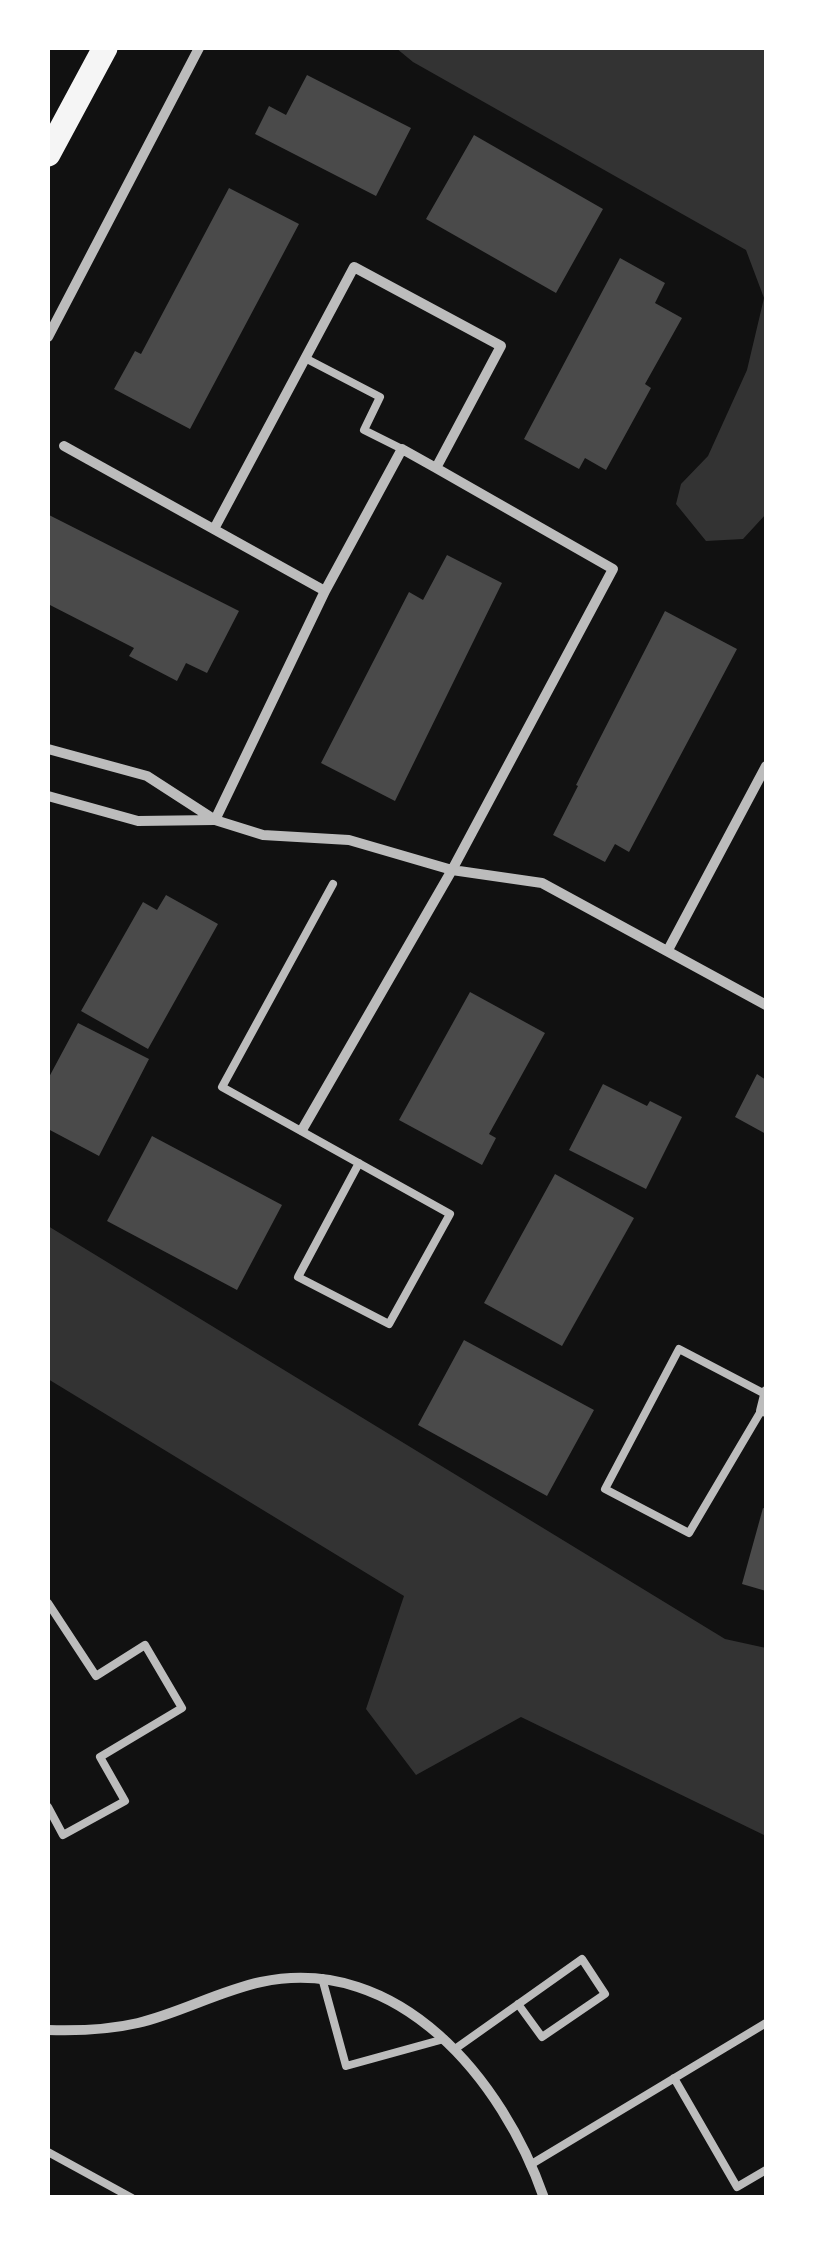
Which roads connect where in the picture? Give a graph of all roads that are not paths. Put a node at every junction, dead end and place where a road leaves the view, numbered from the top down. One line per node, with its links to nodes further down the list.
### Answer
1 (104, 48): 3 (main road)
2 (199, 48): 4 (street)
3 (48, 154)
4 (48, 337)
5 (305, 358): 7 (lane); 8 (street); 9 (street)
6 (64, 446): 9 (street)
7 (402, 449): 8 (street); 10 (street)
8 (436, 468): 15 (street)
9 (214, 529): 10 (street)
10 (324, 591): 14 (street)
11 (48, 749): 14 (street)
12 (766, 766): 17 (street)
13 (48, 796): 14 (street)
14 (215, 820): 15 (street)
15 (452, 870): 17 (street); 19 (street)
16 (332, 884): 19 (lane)
17 (668, 950): 18 (street)
18 (766, 1005)
19 (302, 1130): 20 (lane)
20 (359, 1163): 20 (lane)
21 (766, 1392): 22 (street); 22 (lane)
22 (764, 1412)
23 (48, 1603): 24 (lane)
24 (48, 1807)
25 (322, 1978): 28 (street); 29 (street); 29 (lane)
26 (518, 2004): 26 (lane); 30 (lane)
27 (766, 2023): 31 (lane)
28 (48, 2030)
29 (444, 2039): 30 (street)
30 (455, 2049): 33 (street)
31 (674, 2078): 33 (lane); 34 (lane)
32 (48, 2152): 35 (lane)
33 (530, 2165): 36 (street)
34 (766, 2170)
35 (132, 2198)
36 (544, 2198)

